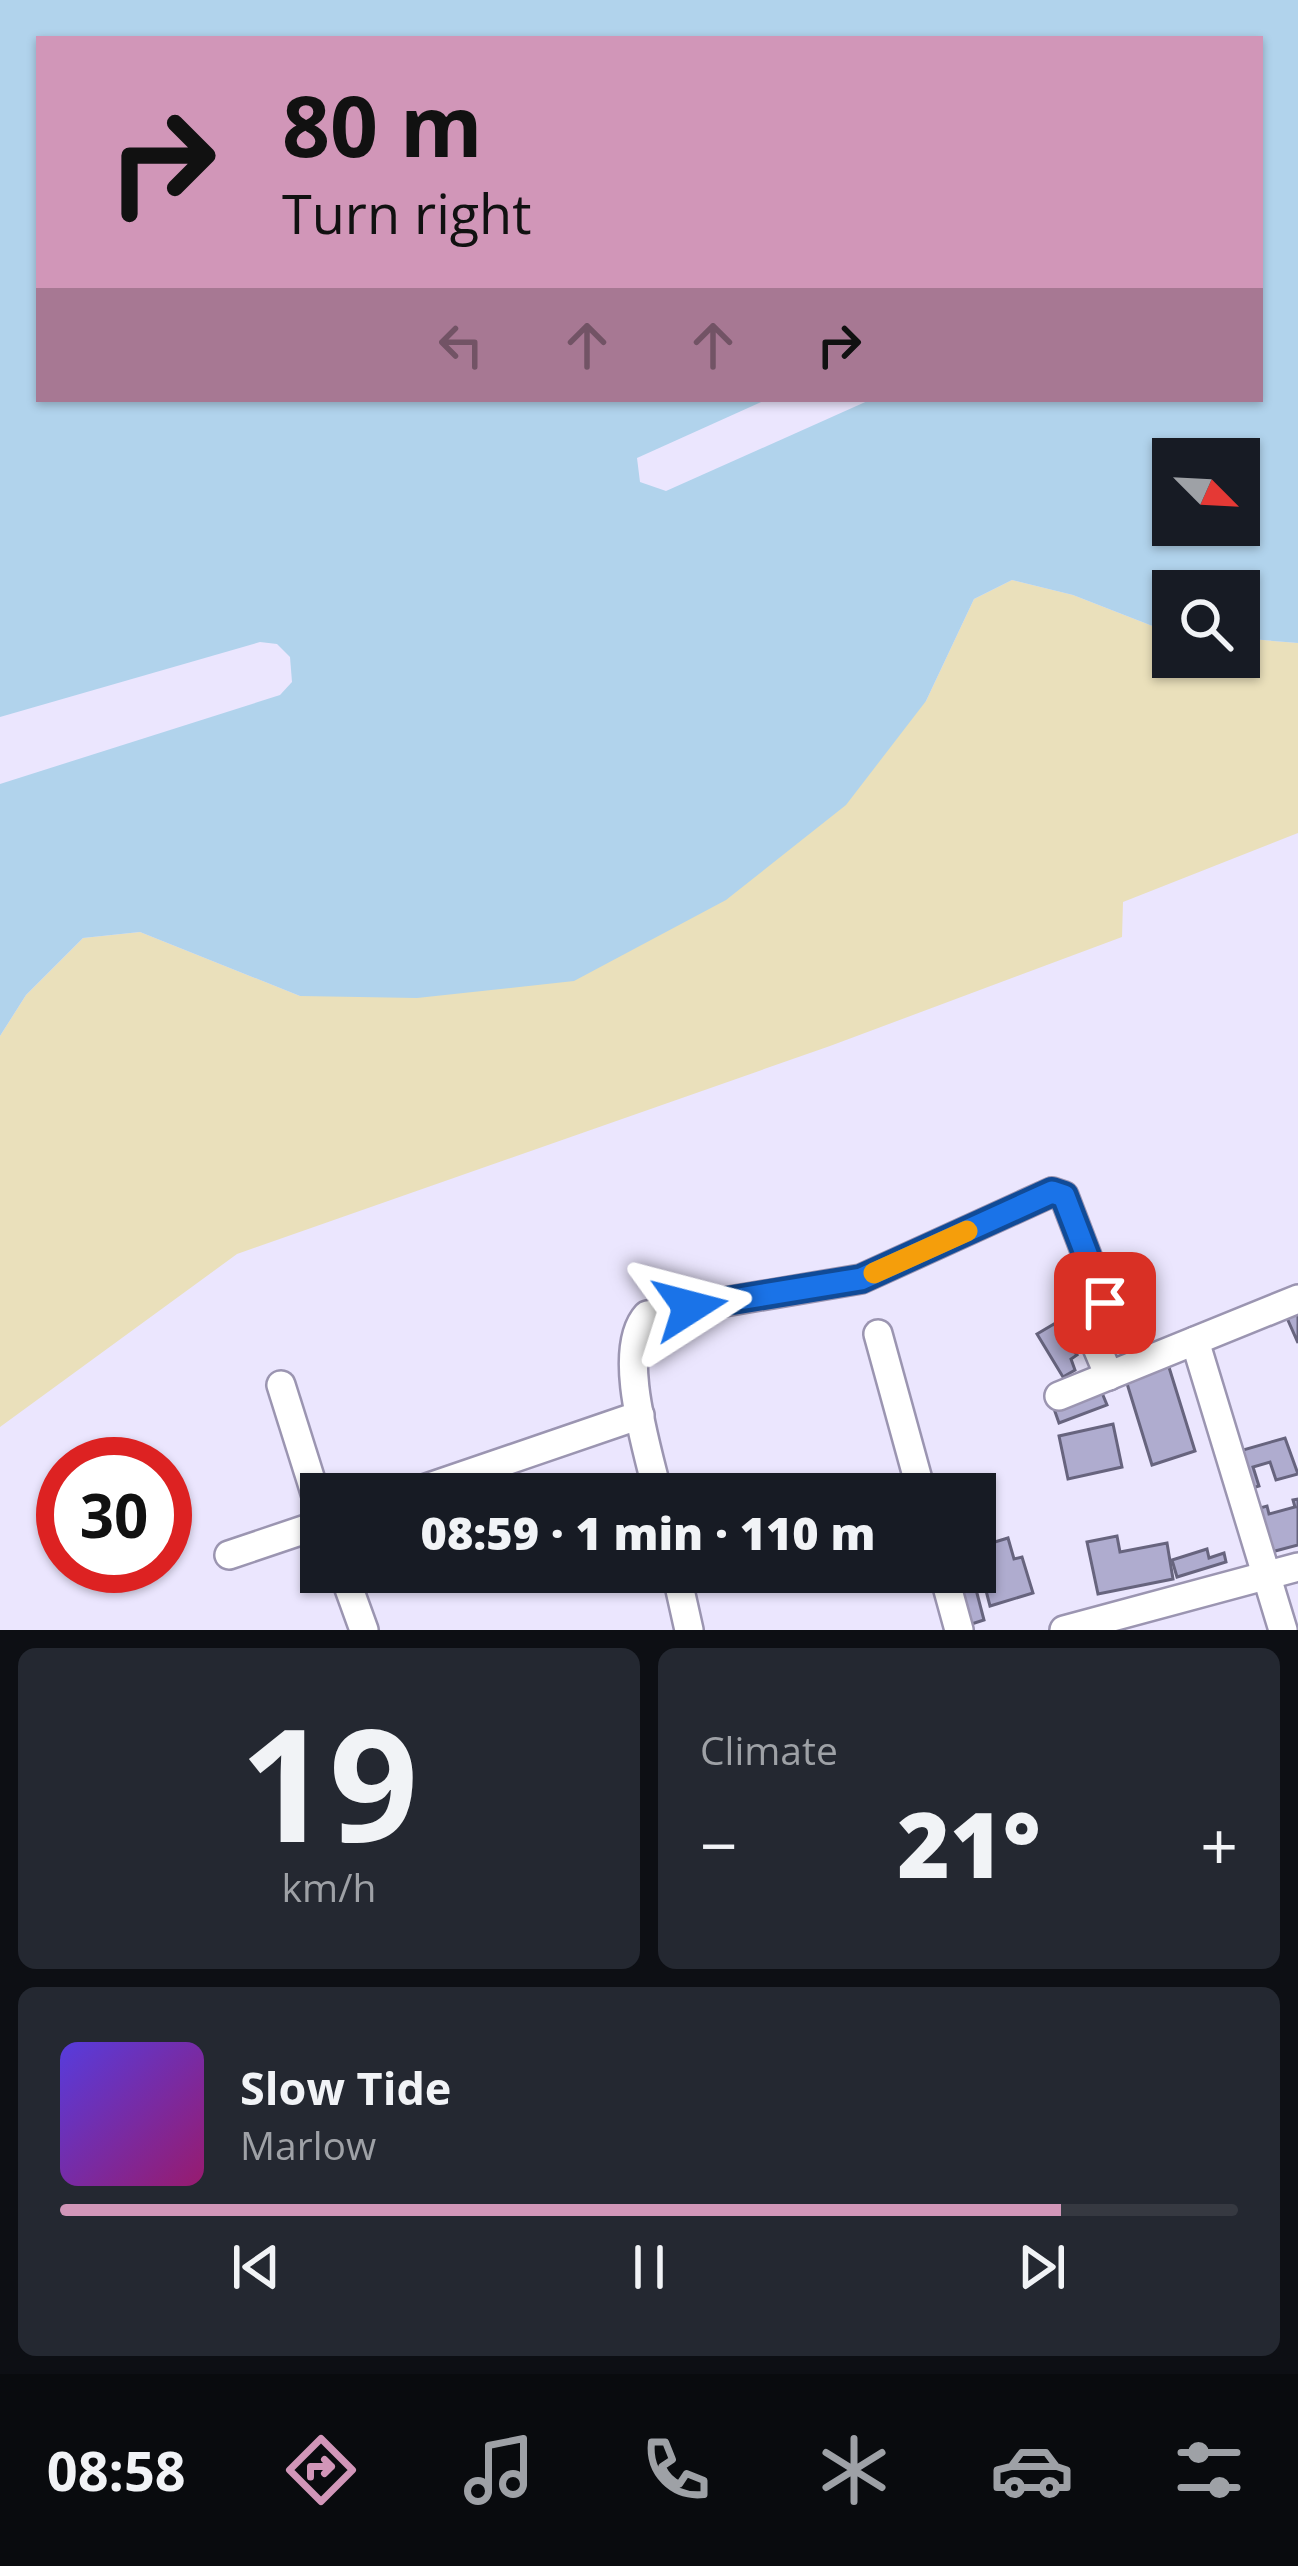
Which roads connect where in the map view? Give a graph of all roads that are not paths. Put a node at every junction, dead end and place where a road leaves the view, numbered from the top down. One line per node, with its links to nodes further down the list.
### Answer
1 (1298, 1299): 3 (street)
2 (878, 1334): 11 (street)
3 (1195, 1341): 4 (street); 15 (street)
4 (1109, 1376): 6 (street); 7 (street)
5 (281, 1385): 8 (street)
6 (1059, 1396)
7 (640, 1415): 9 (street); 10 (street)
8 (309, 1473)
9 (470, 1473)
10 (653, 1473)
11 (916, 1473)
12 (300, 1531): 13 (street)
13 (229, 1555)
14 (1298, 1567): 15 (street)
15 (1266, 1576): 22 (street); 23 (street)
16 (351, 1593): 19 (street)
17 (681, 1593): 20 (street)
18 (949, 1593): 21 (street)
19 (364, 1630)
20 (689, 1630)
21 (959, 1630)
22 (1064, 1630)
23 (1283, 1630)

